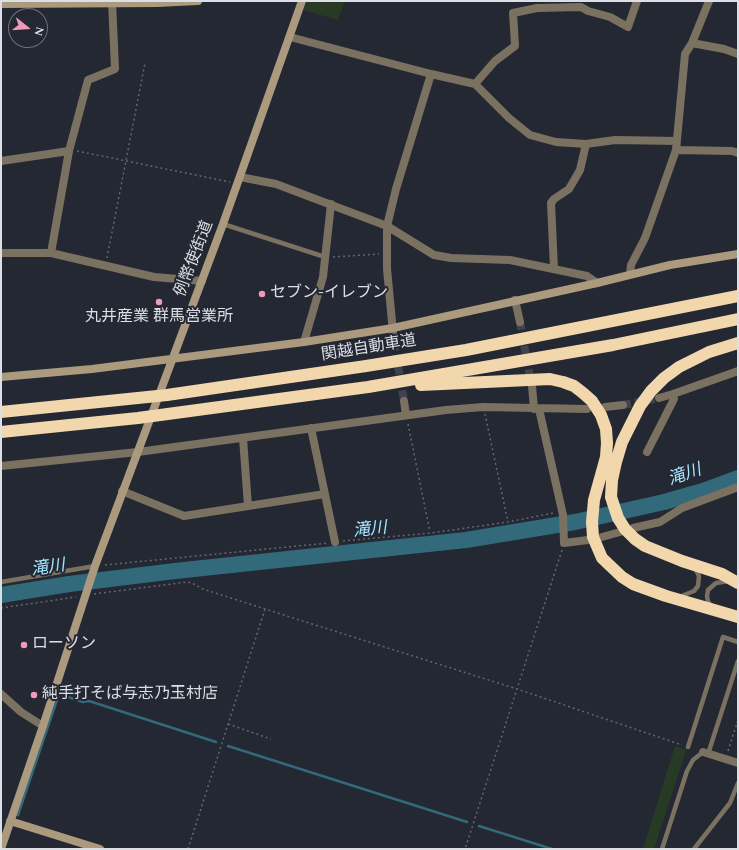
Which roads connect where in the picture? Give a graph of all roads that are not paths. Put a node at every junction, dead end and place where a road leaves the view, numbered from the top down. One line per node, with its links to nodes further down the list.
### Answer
1 (198, 1): 5 (street)
2 (302, 1): 8 (street, 例幣使街道)
3 (637, 1): 7 (street)
4 (709, 1): 9 (street)
5 (112, 2): 6 (street); 16 (street)
6 (1, 4)
7 (539, 4): 12 (street)
8 (290, 37): 11 (street); 19 (street, 例幣使街道)
9 (692, 42): 10 (street); 13 (street)
10 (738, 54)
11 (430, 74): 12 (street); 22 (street)
12 (475, 84): 14 (street)
13 (677, 141): 14 (street); 15 (street)
14 (586, 144): 27 (street)
15 (676, 150): 17 (street); 28 (street)
16 (69, 151): 18 (street); 23 (street)
17 (738, 153)
18 (1, 161)
19 (239, 180): 20 (street); 21 (street, 例幣使街道)
20 (331, 204): 22 (street); 26 (street)
21 (223, 224): 26 (lane); 29 (street, 例幣使街道)
22 (387, 226): 27 (street); 35 (street)
23 (50, 253): 24 (street); 29 (street)
24 (1, 254)
25 (738, 254): 28 (street)
26 (326, 257): 36 (street)
27 (554, 269): 30 (street)
28 (630, 274): 30 (street)
29 (202, 281): 39 (street, 例幣使街道)
30 (597, 283): 32 (street)
31 (738, 296): 51 (highway, 関越自動車道)
32 (515, 300): 34 (street); 35 (street)
33 (738, 319): 43 (highway)
34 (520, 322)
35 (393, 328): 36 (street); 37 (street)
36 (304, 342): 39 (street)
37 (394, 343)
38 (738, 343): 63 (highway)
39 (172, 358): 41 (street); 56 (street, 例幣使街道)
40 (738, 371): 44 (street)
41 (1, 377)
42 (532, 386): 49 (street)
43 (368, 387): 54 (highway); 64 (highway)
44 (673, 394): 45 (street); 57 (street)
45 (658, 398)
46 (404, 401): 52 (street)
47 (623, 405): 48 (street)
48 (605, 407)
49 (537, 409): 50 (street); 52 (street); 64 (street)
50 (587, 410)
51 (1, 412)
52 (406, 414): 53 (street)
53 (311, 428): 55 (street); 61 (street)
54 (1, 432)
55 (243, 438): 56 (street); 62 (street)
56 (138, 452): 58 (street); 60 (street, 例幣使街道)
57 (647, 452)
58 (1, 466)
59 (738, 487): 63 (street)
60 (122, 491): 62 (street); 67 (street, 例幣使街道)
61 (325, 494): 62 (street); 65 (street)
62 (248, 506)
63 (626, 530): 64 (street); 66 (highway)
64 (594, 538): 70 (highway)
65 (335, 542)
66 (691, 564): 69 (highway); 70 (lane)
67 (94, 568): 68 (lane); 76 (street, 例幣使街道)
68 (1, 582)
69 (736, 582): 71 (lane)
70 (674, 598): 71 (highway)
71 (721, 612): 72 (highway)
72 (738, 617)
73 (738, 642): 77 (lane)
74 (738, 661): 78 (lane)
75 (1, 694): 76 (street)
76 (43, 726): 81 (street)
77 (688, 747)
78 (706, 753): 79 (street); 84 (lane)
79 (738, 763)
80 (738, 783): 85 (lane)
81 (10, 821): 82 (street); 83 (street)
82 (1, 848)
83 (98, 849)
84 (662, 849)
85 (694, 849)

